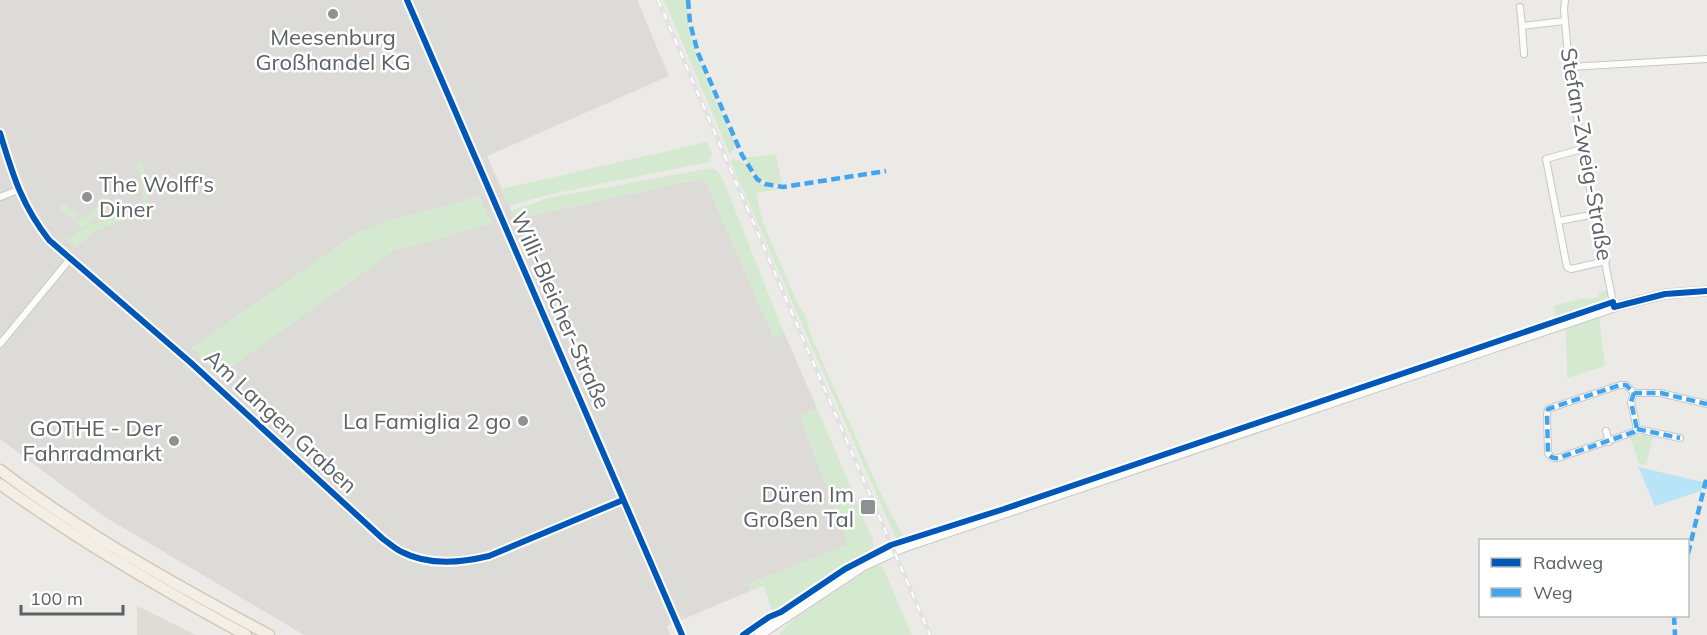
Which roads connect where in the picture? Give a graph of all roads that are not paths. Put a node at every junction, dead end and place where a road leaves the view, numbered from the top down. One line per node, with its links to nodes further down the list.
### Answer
1 (407, 0): 28 (street, Willi-Bleicher-Straße)
2 (1565, 0): 4 (street, Stefan-Zweig-Straße)
3 (1520, 7): 5 (street)
4 (1565, 21): 5 (street); 8 (street, Stefan-Zweig-Straße)
5 (1522, 26): 6 (street)
6 (1524, 54)
7 (1707, 59): 8 (street)
8 (1569, 67): 10 (street, Stefan-Zweig-Straße)
9 (0, 133): 11 (street, Am Langen Graben)
10 (1582, 149): 13 (street, Stefan-Zweig-Straße); 14 (street)
11 (18, 190): 12 (street); 15 (street, Am Langen Graben)
12 (0, 197)
13 (1596, 213): 14 (street); 16 (street, Stefan-Zweig-Straße)
14 (1559, 221): 16 (street)
15 (70, 259): 19 (street); 28 (street, Am Langen Graben)
16 (1606, 261): 18 (street, Stefan-Zweig-Straße)
17 (1707, 291): 18 (main road)
18 (1614, 307): 32 (main road)
19 (0, 344)
20 (1634, 393): 21 (street); 22 (street); 25 (street)
21 (1707, 404)
22 (1637, 429): 24 (street); 25 (street)
23 (1606, 431): 25 (street)
24 (1680, 438)
25 (1609, 442)
26 (0, 470): 30 (main road)
27 (0, 484): 29 (main road)
28 (623, 500): 31 (street, Willi-Bleicher-Straße)
29 (246, 635)
30 (269, 635)
31 (682, 635)
32 (759, 635)

